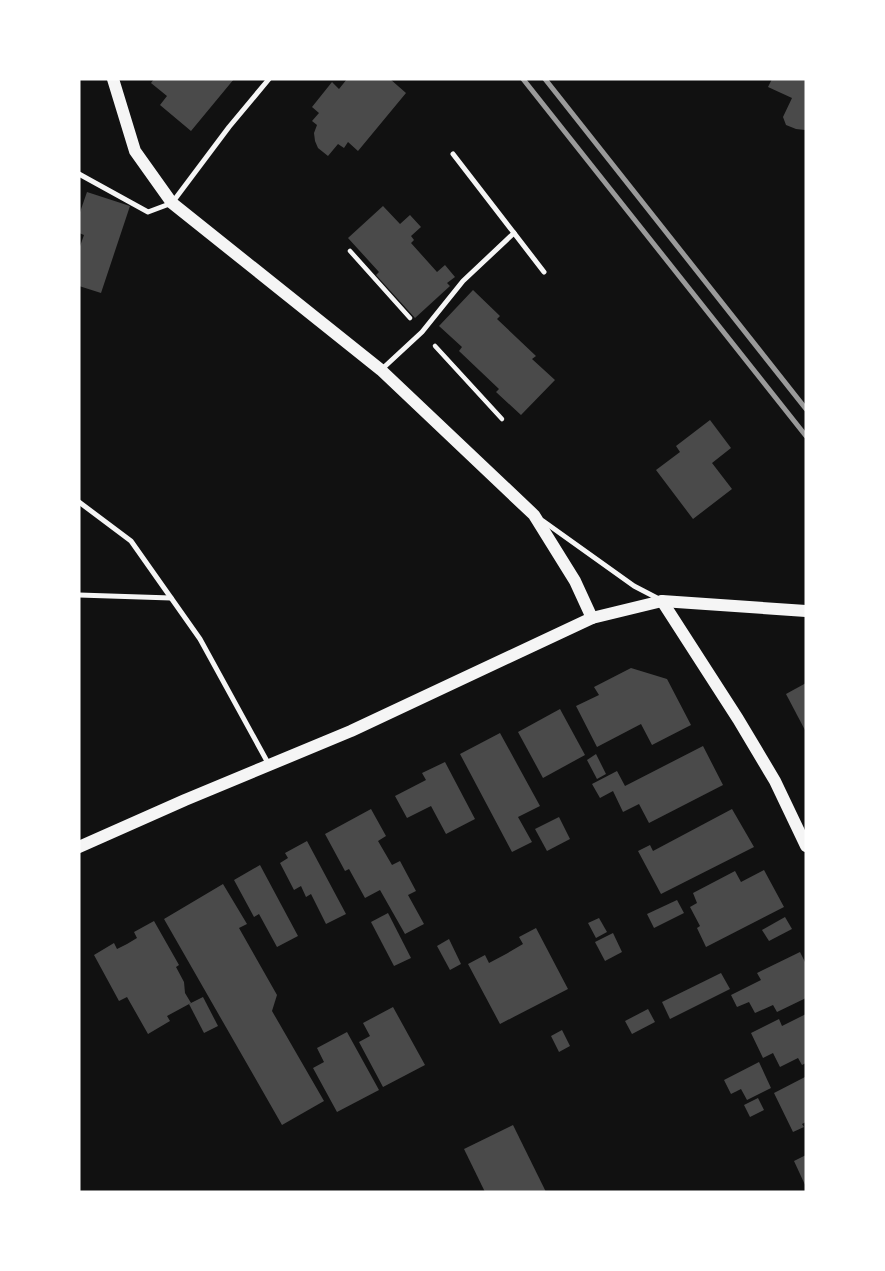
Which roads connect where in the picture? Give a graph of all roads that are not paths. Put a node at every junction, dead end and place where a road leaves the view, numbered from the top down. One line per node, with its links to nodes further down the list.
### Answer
1 (113, 79): 5 (street)
2 (269, 79): 5 (lane)
3 (453, 154): 6 (lane)
4 (79, 174): 5 (lane)
5 (173, 203): 8 (street)
6 (514, 233): 7 (lane); 8 (lane)
7 (544, 272)
8 (381, 370): 10 (street)
9 (79, 502): 12 (lane)
10 (534, 515): 13 (lane); 15 (street)
11 (79, 596): 12 (lane)
12 (171, 598): 16 (lane)
13 (663, 601): 14 (street); 15 (street); 17 (street)
14 (806, 611)
15 (592, 618): 16 (street)
16 (270, 766): 18 (street)
17 (806, 846)
18 (79, 847)

